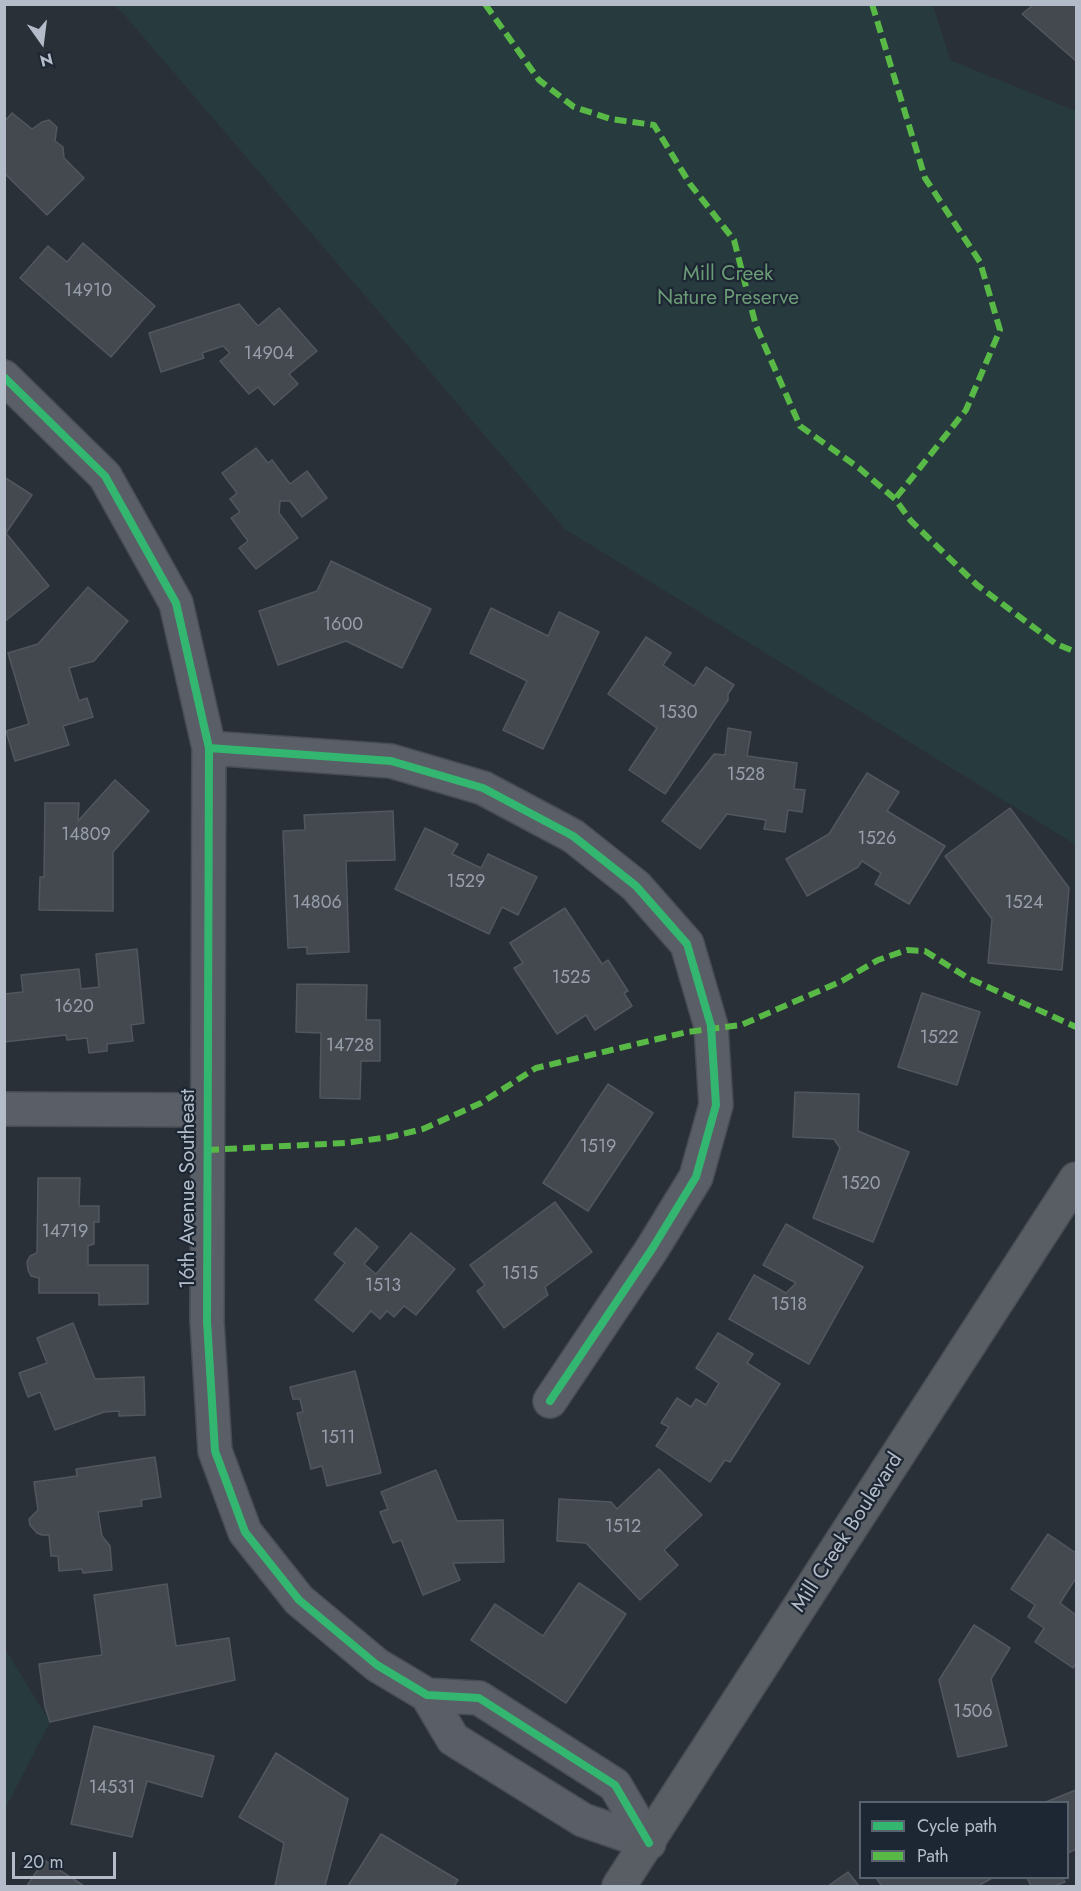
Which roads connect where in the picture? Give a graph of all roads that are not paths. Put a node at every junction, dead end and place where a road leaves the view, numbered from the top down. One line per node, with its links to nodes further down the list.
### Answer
1 (4, 377): 2 (street, 16th Avenue Southeast)
2 (209, 748): 4 (street, 16th Avenue Southeast); 6 (street)
3 (4, 1109): 4 (street)
4 (207, 1110): 7 (street, 16th Avenue Southeast)
5 (1077, 1179): 8 (street, Mill Creek Boulevard)
6 (550, 1401)
7 (427, 1695): 8 (street, 16th Avenue Southeast); 8 (street, 16th Avenue Southeast)
8 (649, 1843): 9 (street, Mill Creek Boulevard)
9 (619, 1887)

